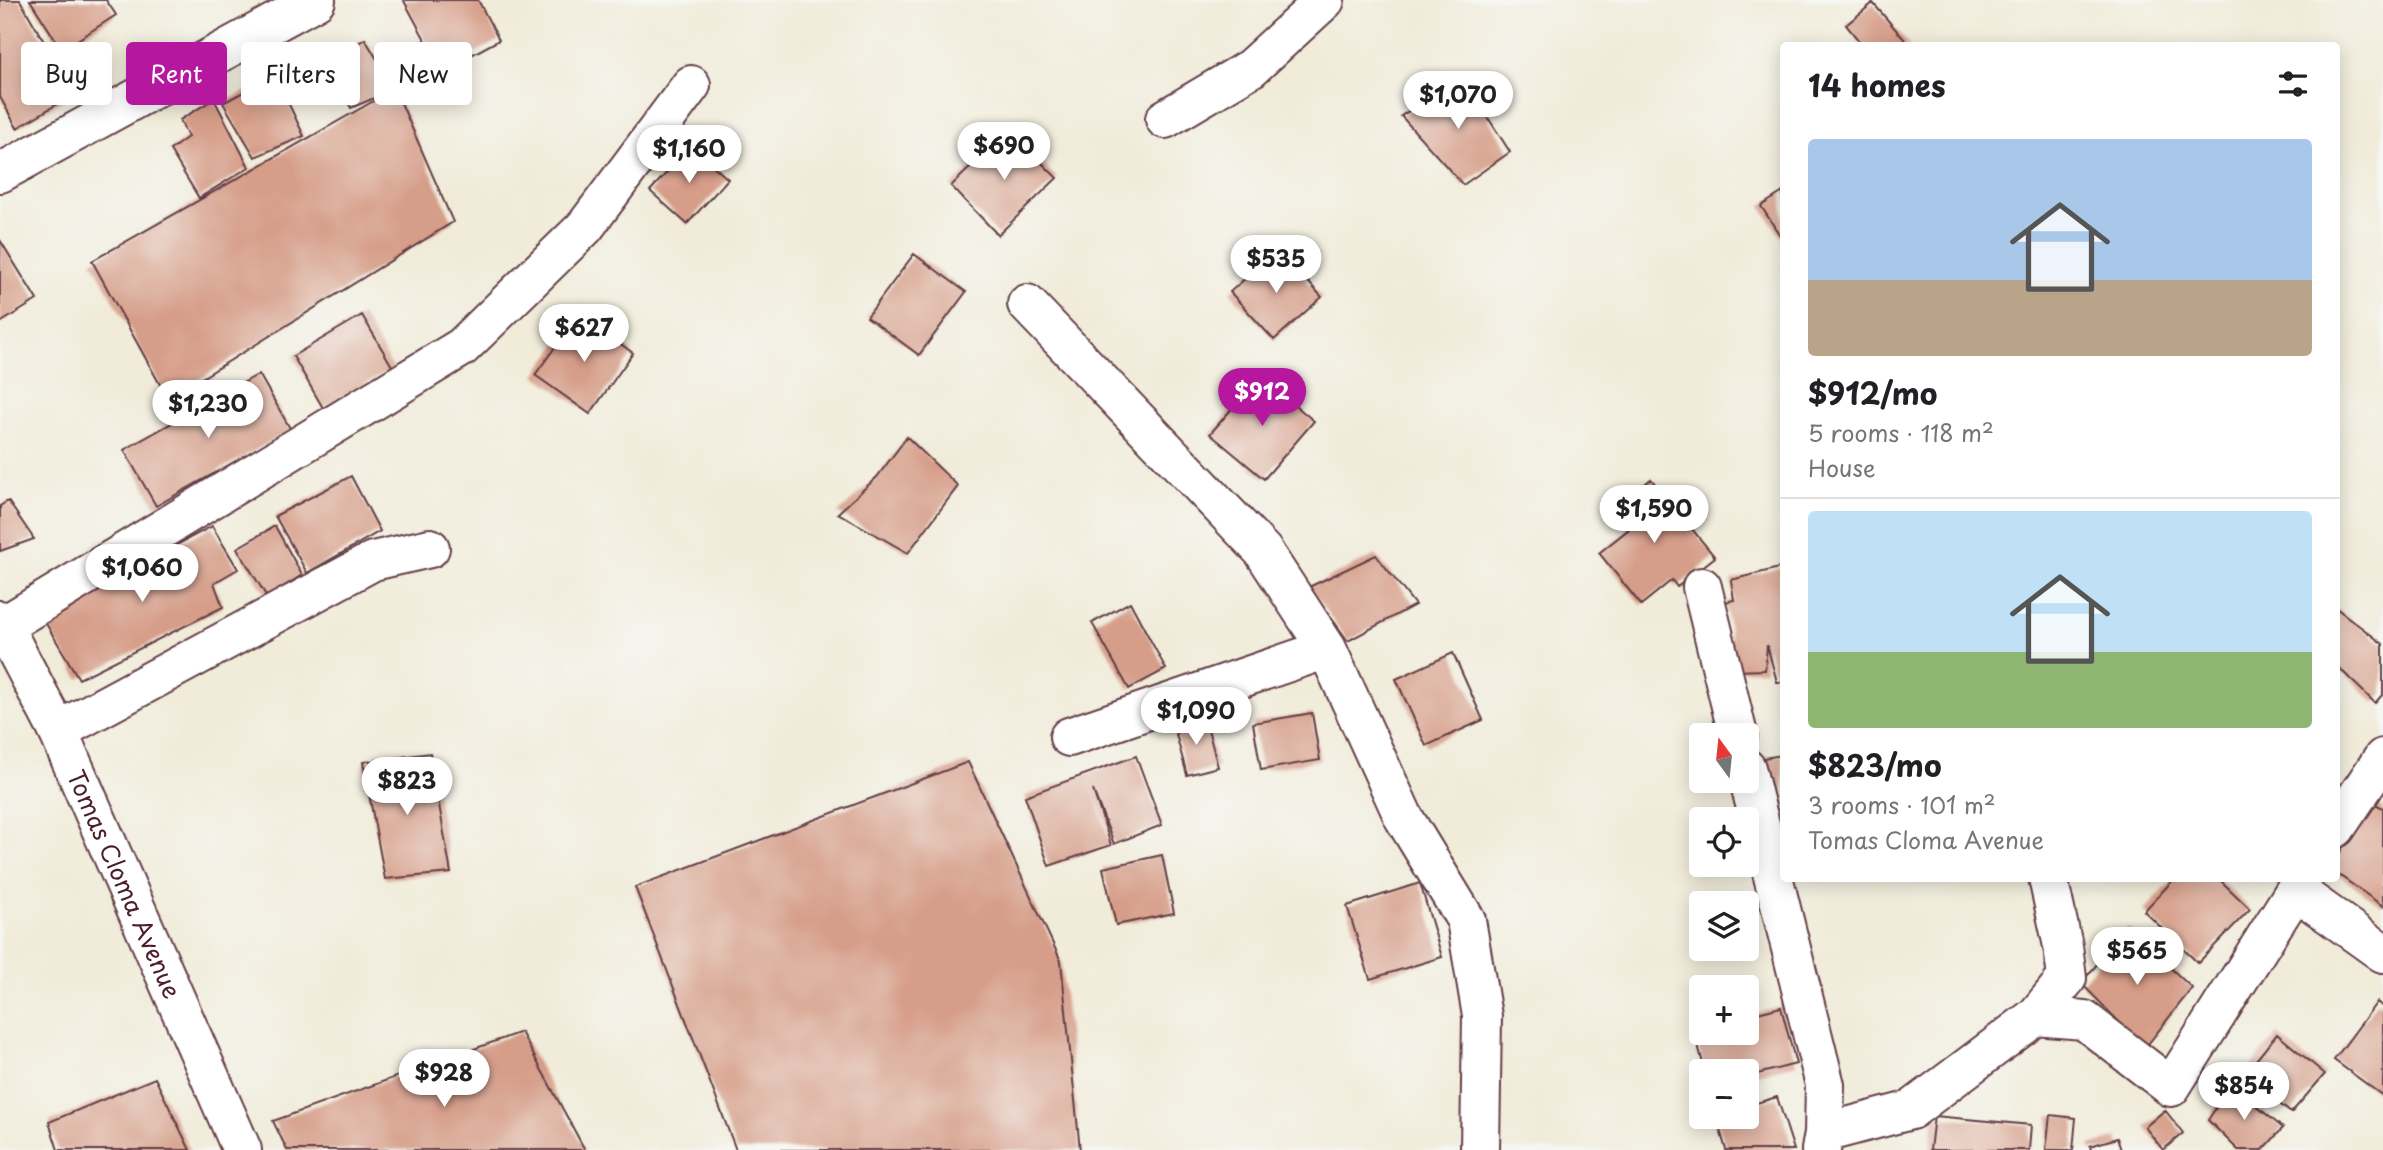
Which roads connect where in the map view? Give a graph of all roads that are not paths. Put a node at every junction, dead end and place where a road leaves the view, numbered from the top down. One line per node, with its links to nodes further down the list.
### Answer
1 (316, 0): 5 (street)
2 (1325, 0): 4 (street)
3 (691, 85): 9 (street)
4 (1164, 119)
5 (0, 173)
6 (1027, 304): 10 (street)
7 (430, 548): 12 (street)
8 (1702, 587): 11 (street)
9 (1, 623): 12 (street, Tomas Cloma Avenue)
10 (1326, 649): 13 (street); 23 (street)
11 (1735, 723)
12 (58, 731): 22 (street, Tomas Cloma Avenue)
13 (1069, 737)
14 (2383, 758): 16 (street)
15 (1752, 793): 21 (street)
16 (2340, 822)
17 (2049, 882): 20 (street)
18 (2299, 884): 19 (street); 20 (street)
19 (2383, 953)
20 (2036, 1016): 21 (street)
21 (1823, 1142)
22 (242, 1150)
23 (1480, 1150)

